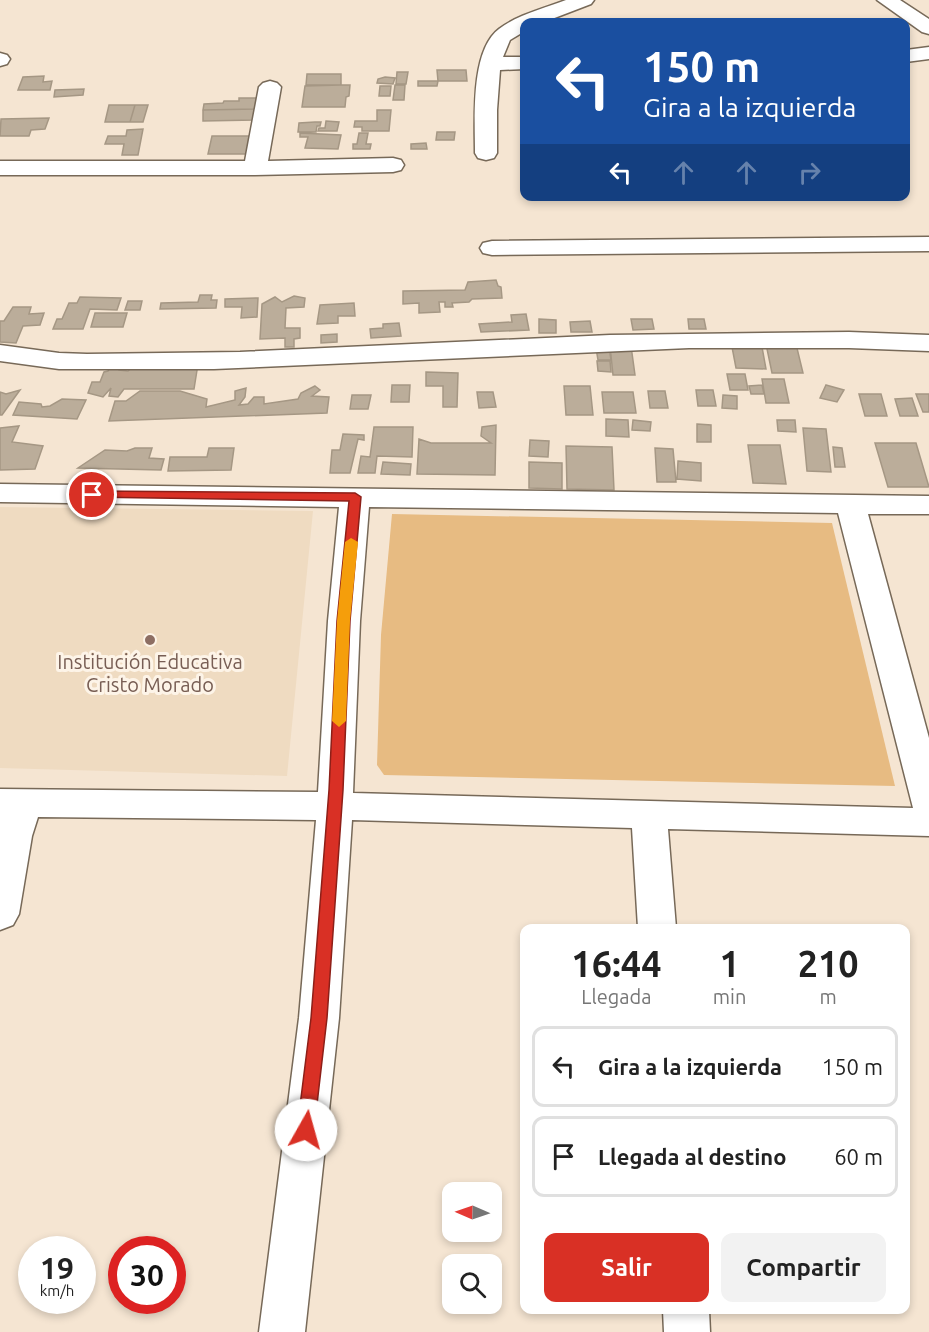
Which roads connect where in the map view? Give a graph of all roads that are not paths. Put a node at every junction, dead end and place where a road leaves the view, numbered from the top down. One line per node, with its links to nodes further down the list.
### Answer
1 (584, 0): 3 (street)
2 (887, 0): 5 (street)
3 (539, 18)
4 (520, 27): 9 (street)
5 (929, 28)
6 (929, 53): 7 (street)
7 (910, 55)
8 (520, 63): 9 (street)
9 (492, 64): 11 (street)
10 (270, 87): 14 (street)
11 (486, 153)
12 (393, 165): 14 (street)
13 (0, 168): 14 (street)
14 (255, 168)
15 (929, 244): 16 (street)
16 (492, 248)
17 (929, 343): 18 (street)
18 (0, 353)
19 (0, 493): 20 (street)
20 (355, 497): 21 (street); 25 (street)
21 (850, 503): 22 (street); 24 (street)
22 (929, 505)
23 (12, 803): 25 (street); 28 (street)
24 (929, 804)
25 (335, 806): 26 (street); 31 (street)
26 (649, 816): 27 (street); 29 (street)
27 (929, 822)
28 (0, 914)
29 (657, 924)
30 (686, 1314): 32 (street)
31 (282, 1332)
32 (687, 1332)

